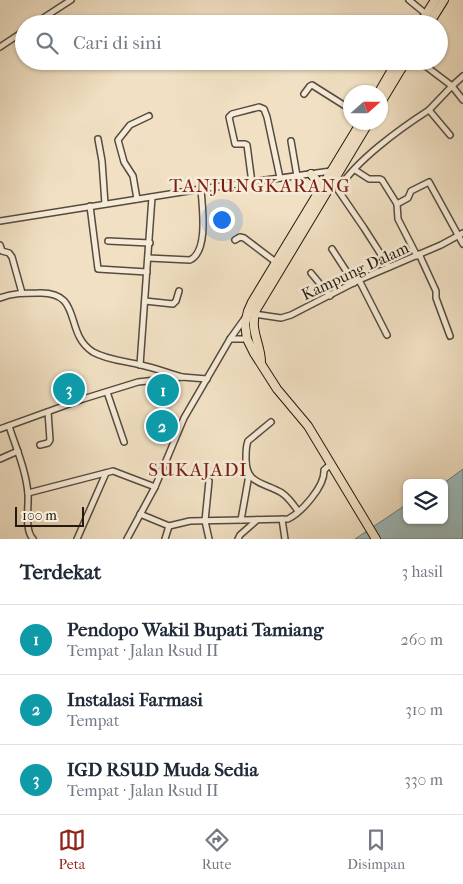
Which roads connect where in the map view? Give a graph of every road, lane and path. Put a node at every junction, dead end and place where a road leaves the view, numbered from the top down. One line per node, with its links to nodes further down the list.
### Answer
1 (71, 0): 6 (street)
2 (409, 0): 5 (street)
3 (435, 0): 5 (highway)
4 (444, 0): 7 (highway)
5 (426, 14)
6 (48, 15)
7 (435, 15)
8 (15, 37): 9 (street)
9 (0, 46)
10 (392, 70): 14 (highway)
11 (401, 70): 16 (highway)
12 (431, 70): 15 (street)
13 (463, 76): 15 (street)
14 (383, 85)
15 (452, 86): 18 (street); 20 (street)
16 (388, 91)
17 (304, 94): 19 (street)
18 (463, 100)
19 (343, 105)
20 (429, 110): 24 (street); 27 (street)
21 (149, 116): 37 (street)
22 (357, 130): 29 (highway)
23 (364, 130): 29 (highway)
24 (450, 135)
25 (98, 139): 38 (street)
26 (291, 141): 30 (street)
27 (354, 170): 32 (street); 39 (street)
28 (311, 174): 29 (street); 30 (street); 34 (highway)
29 (334, 174): 32 (street); 34 (highway); 42 (highway)
30 (297, 176): 31 (street)
31 (280, 178): 33 (street); 33 (street)
32 (344, 181): 53 (street)
33 (252, 183): 35 (street)
34 (322, 186): 42 (highway)
35 (201, 189): 36 (street); 51 (street)
36 (152, 197): 37 (street); 46 (street)
37 (137, 200): 38 (street)
38 (104, 204): 40 (street)
39 (397, 204): 43 (street); 50 (street)
40 (90, 206): 41 (street); 54 (street)
41 (0, 221)
42 (302, 226): 52 (highway); 62 (highway)
43 (460, 235): 47 (street); 50 (street, Kampung Dalam)
44 (236, 240): 52 (street)
45 (108, 241): 46 (street)
46 (150, 244): 51 (street)
47 (463, 244)
48 (1, 249): 58 (street)
49 (332, 249): 56 (street)
50 (418, 255): 53 (street, Kampung Dalam); 65 (street)
51 (148, 258): 54 (street)
52 (277, 263): 63 (highway)
53 (389, 267): 56 (street, Kampung Dalam)
54 (147, 272): 61 (street)
55 (311, 273): 59 (street)
56 (357, 282): 59 (street, Kampung Dalam); 64 (street)
57 (179, 292): 61 (street)
58 (22, 293): 60 (street); 69 (street)
59 (330, 296): 62 (street, Kampung Dalam)
60 (0, 298)
61 (145, 301): 69 (street)
62 (254, 314): 68 (highway)
63 (245, 318): 66 (street); 67 (highway)
64 (387, 335)
65 (450, 336)
66 (230, 339): 67 (street); 71 (street)
67 (247, 339): 68 (highway)
68 (261, 362): 81 (highway)
69 (140, 364): 70 (street)
70 (182, 377): 71 (street); 72 (street)
71 (207, 379): 85 (street)
72 (106, 392): 73 (street); 77 (street)
73 (48, 412): 75 (street); 78 (street)
74 (271, 422): 83 (street)
75 (9, 426): 76 (street); 79 (street)
76 (0, 429)
77 (124, 442)
78 (40, 445)
79 (18, 451): 80 (street); 86 (street)
80 (0, 459)
81 (331, 464): 87 (street); 101 (highway)
82 (106, 473): 85 (street); 86 (street); 95 (street)
83 (249, 475): 87 (street); 90 (street)
84 (209, 482): 92 (street)
85 (156, 488): 88 (street)
86 (28, 494): 94 (street)
87 (298, 511): 89 (street)
88 (140, 514): 93 (street); 96 (street)
89 (282, 519): 91 (street); 100 (street)
90 (241, 520): 91 (street); 92 (street)
91 (257, 520): 99 (street)
92 (205, 521): 93 (street); 98 (street)
93 (169, 526): 97 (street)
94 (33, 539)
95 (77, 539)
96 (127, 539)
97 (165, 539)
98 (209, 539)
99 (238, 539)
100 (285, 539)
101 (376, 539)

